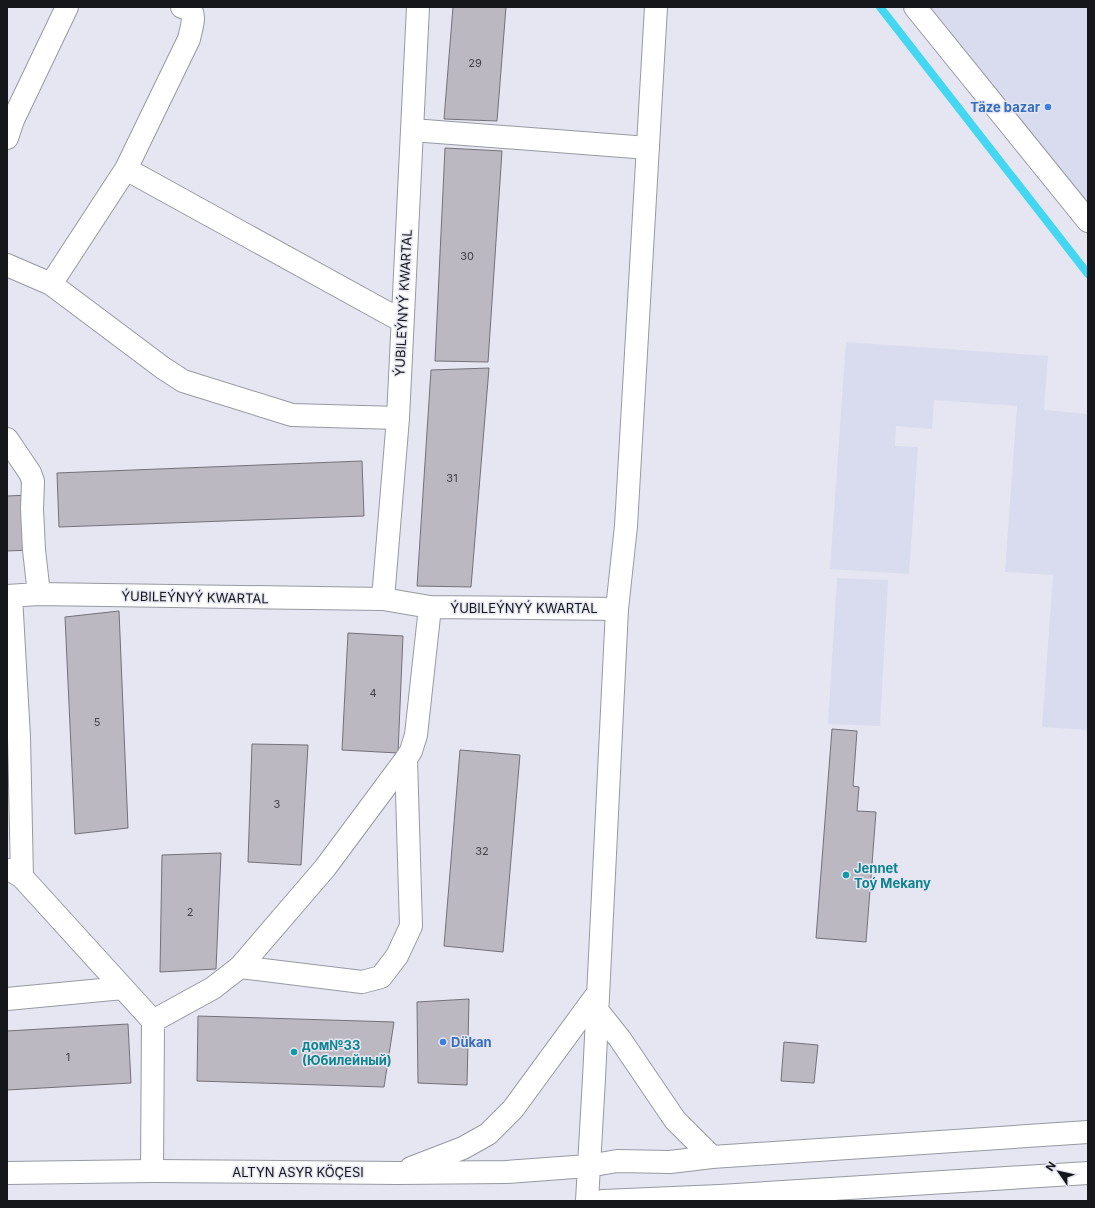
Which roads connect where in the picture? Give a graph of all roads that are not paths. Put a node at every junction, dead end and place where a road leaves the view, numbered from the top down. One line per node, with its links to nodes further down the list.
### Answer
1 (67, 7): 7 (street)
2 (182, 7): 9 (street)
3 (418, 7): 6 (street, ÝUBILEÝNYÝ KWARTAL)
4 (656, 7): 8 (street)
5 (915, 7): 10 (street)
6 (412, 130): 8 (street); 13 (street, ÝUBILEÝNYÝ KWARTAL)
7 (7, 138)
8 (648, 148): 20 (street)
9 (126, 170): 12 (street); 13 (street)
10 (1088, 221)
11 (7, 265): 12 (street)
12 (51, 284): 14 (street)
13 (402, 322): 14 (street, ÝUBILEÝNYÝ KWARTAL)
14 (398, 418): 18 (street, ÝUBILEÝNYÝ KWARTAL)
15 (7, 440): 16 (street)
16 (39, 594): 17 (street, ÝUBILEÝNYÝ KWARTAL); 18 (street, ÝUBILEÝNYÝ KWARTAL)
17 (9, 596): 22 (street)
18 (383, 599): 19 (street, ÝUBILEÝNYÝ KWARTAL)
19 (430, 607): 20 (street, ÝUBILEÝNYÝ KWARTAL); 21 (street)
20 (617, 609): 26 (street)
21 (406, 759): 23 (street); 23 (street)
22 (15, 873): 24 (street)
23 (240, 967): 27 (street)
24 (123, 988): 25 (street); 27 (street)
25 (7, 999)
26 (598, 1002): 29 (street); 30 (street); 33 (street)
27 (152, 1021): 31 (street)
28 (1088, 1132): 29 (street, ALTYN ASYR KÖÇESI)
29 (712, 1157): 30 (street, ALTYN ASYR KÖÇESI)
30 (588, 1166): 33 (street, ALTYN ASYR KÖÇESI); 36 (street)
31 (152, 1171): 32 (street, ALTYN ASYR KÖÇESI); 33 (street, ALTYN ASYR KÖÇESI)
32 (7, 1173)
33 (398, 1173)
34 (1088, 1173): 35 (street)
35 (718, 1199): 37 (street)
36 (587, 1201)
37 (603, 1201)

